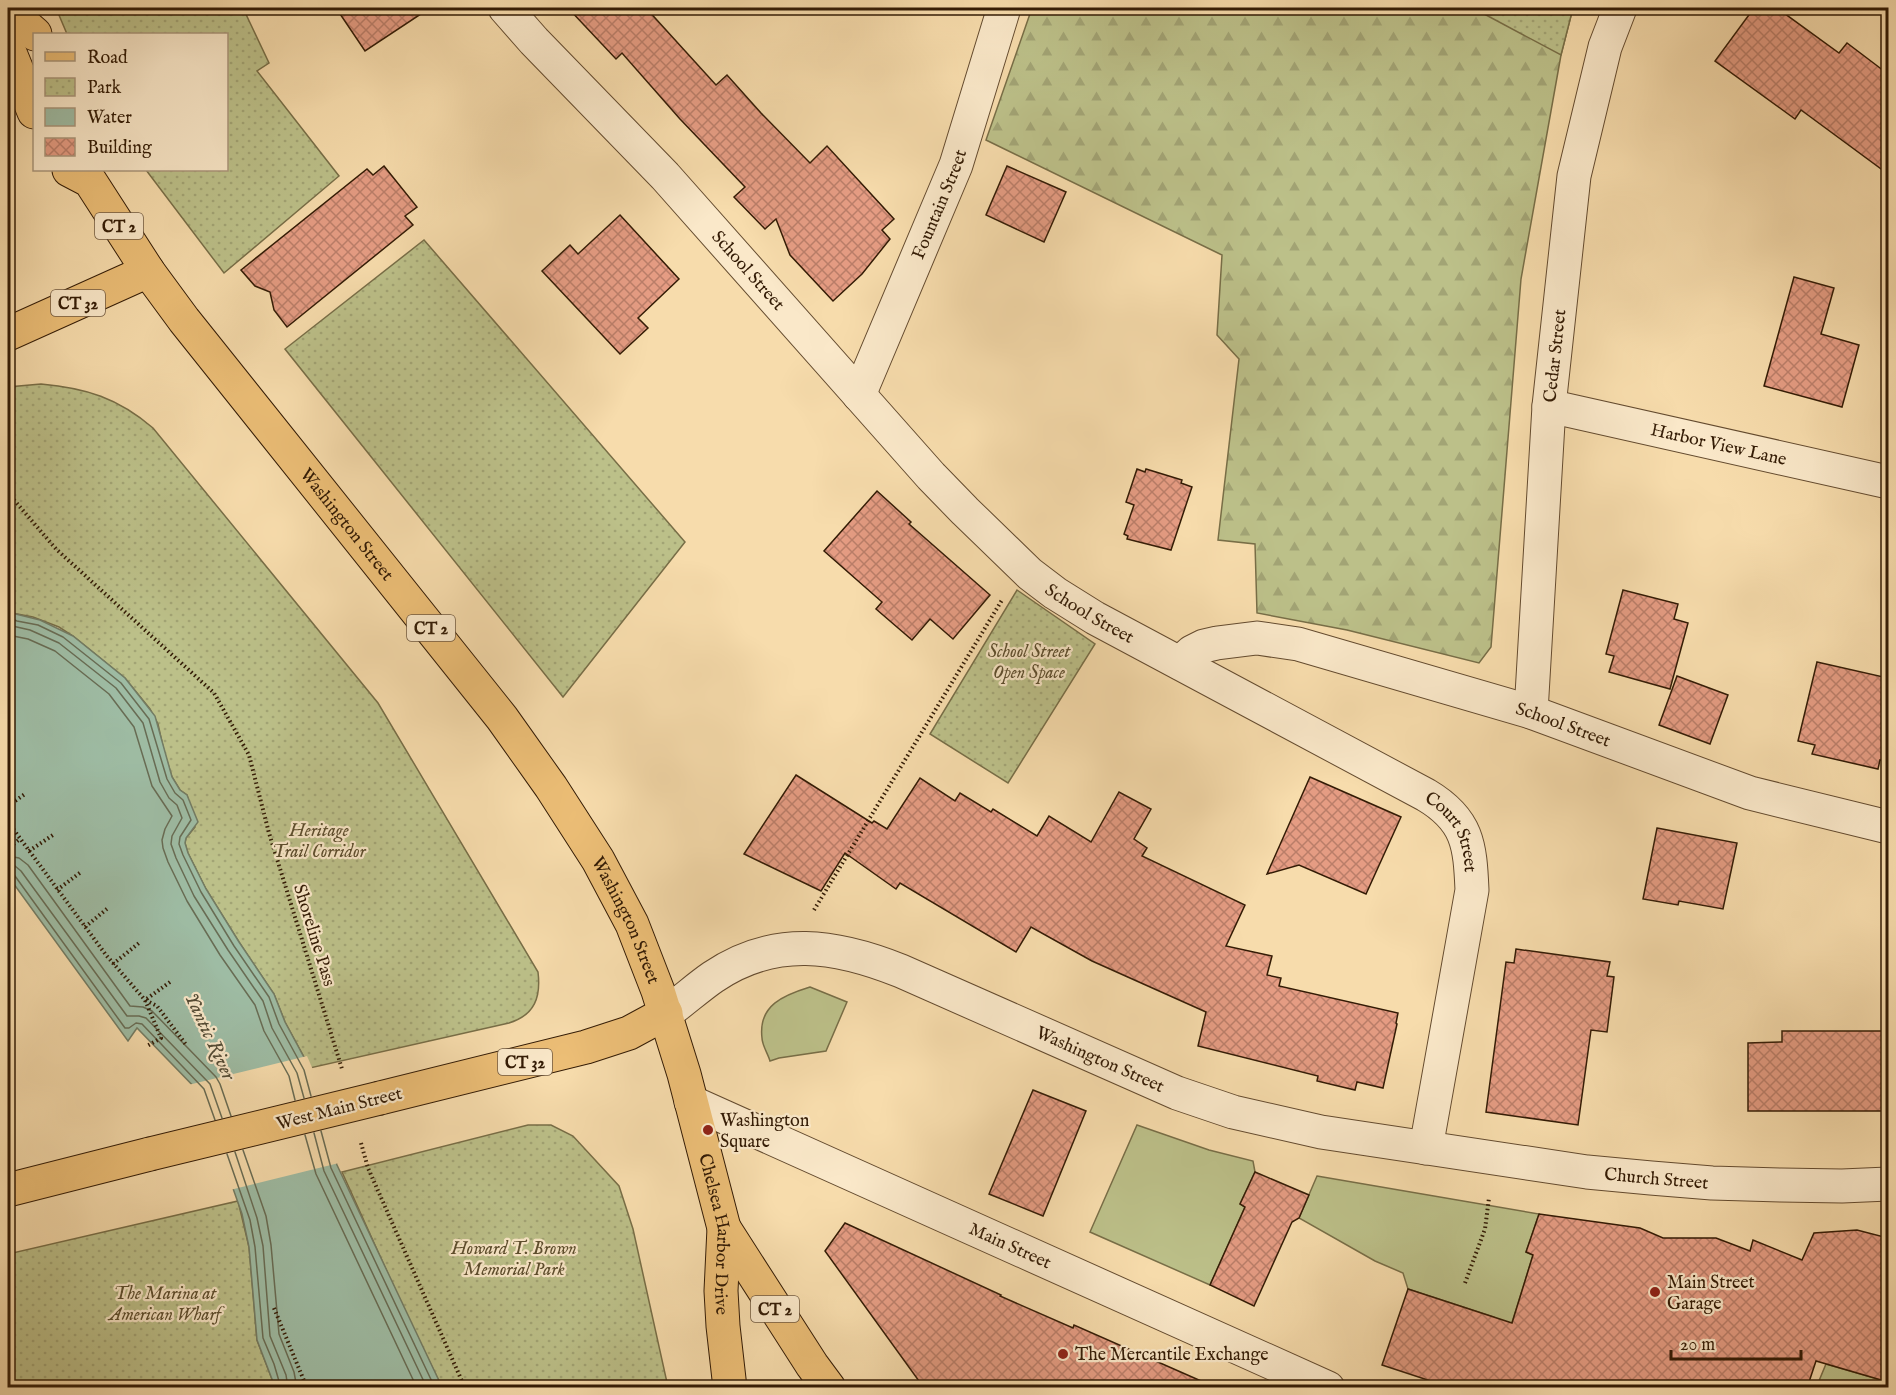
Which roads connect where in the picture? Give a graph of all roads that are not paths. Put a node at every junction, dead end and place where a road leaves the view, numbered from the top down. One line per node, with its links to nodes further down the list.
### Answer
1 (505, 8): 9 (street, School Street)
2 (1004, 8): 9 (street, Fountain Street)
3 (1620, 8): 10 (street, Cedar Street)
4 (13, 27): 5 (main road)
5 (33, 108)
6 (83, 173): 7 (main road, Washington Street / CT 2)
7 (148, 271): 8 (main road, CT 32); 15 (main road, Washington Street / CT 2)
8 (8, 334)
9 (859, 395): 12 (street, School Street)
10 (1549, 406): 11 (street, Harbor View Lane); 13 (street, Cedar Street)
11 (1888, 482)
12 (1180, 663): 13 (street, School Street); 17 (street, Court Street)
13 (1531, 712): 14 (street, School Street)
14 (1888, 827)
15 (666, 1013): 16 (main road, Chelsea Harbor Drive / CT 2); 17 (street, Washington Street); 19 (main road, West Main Street / CT 32, bridge)
16 (692, 1102): 20 (main road, Chelsea Harbor Drive / CT 2); 23 (street, Main Street)
17 (1426, 1148): 18 (street, Church Street)
18 (1888, 1184)
19 (8, 1190)
20 (724, 1228): 21 (main road, Chelsea Harbor Drive / CT 2); 22 (main road, CT 2)
21 (730, 1388)
22 (828, 1388)
23 (1328, 1388)

